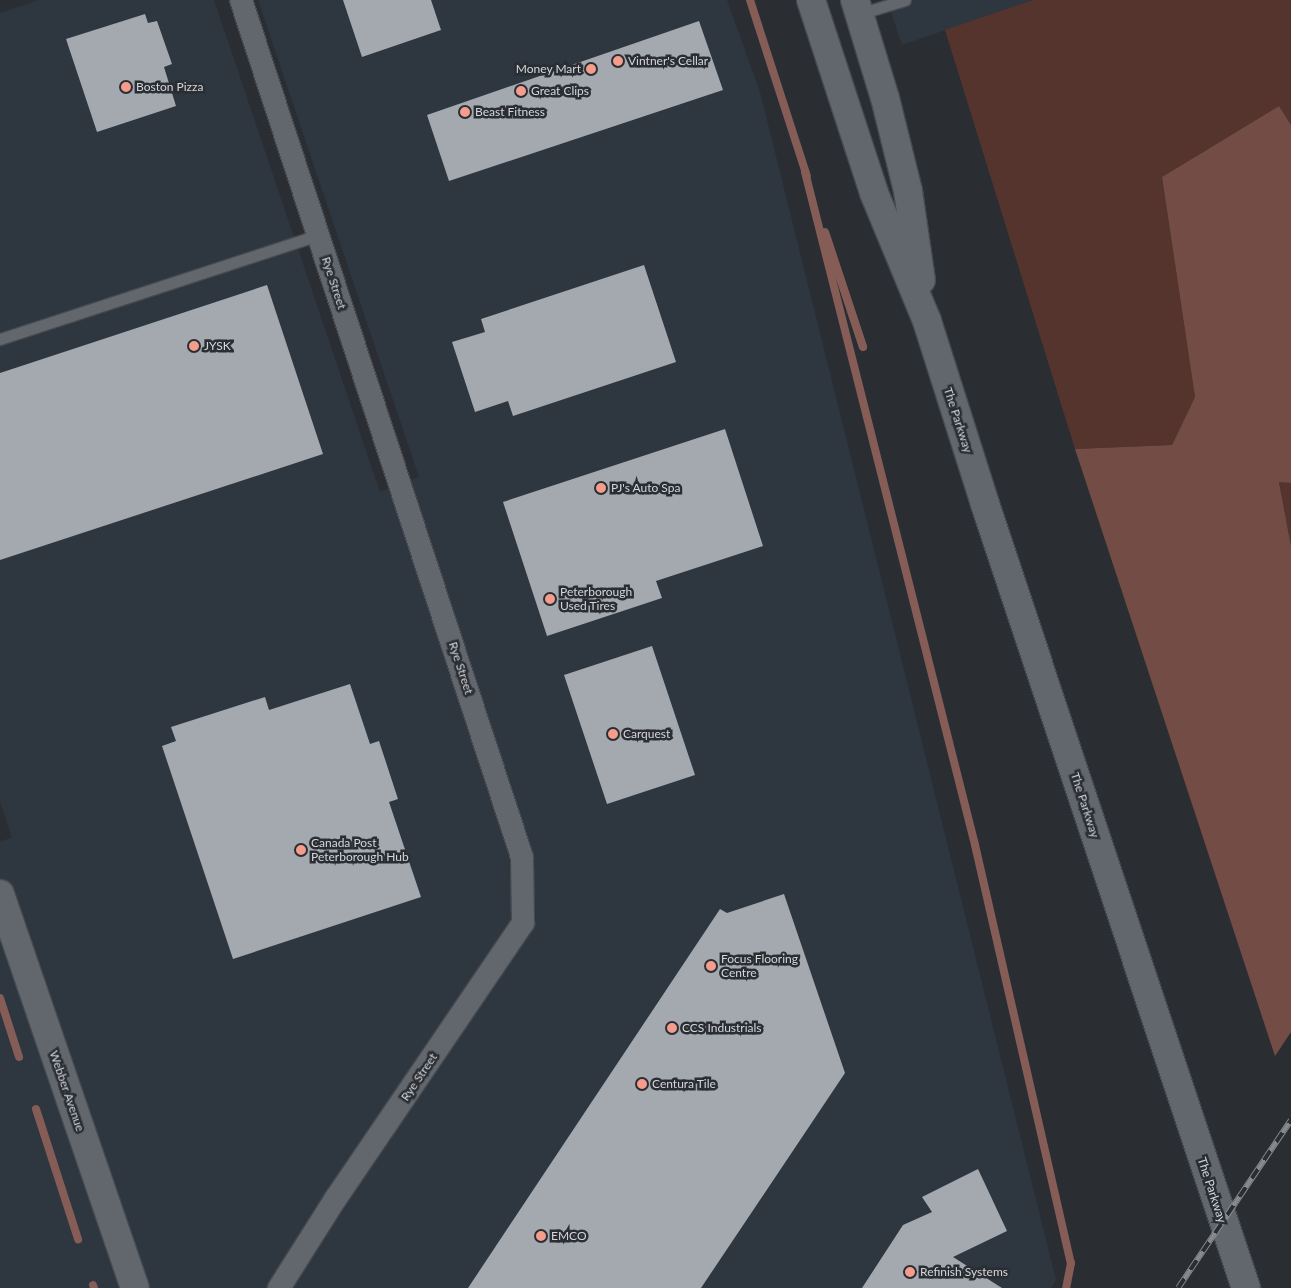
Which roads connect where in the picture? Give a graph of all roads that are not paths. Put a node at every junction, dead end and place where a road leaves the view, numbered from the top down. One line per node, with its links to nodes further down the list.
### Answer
1 (241, 0): 5 (street, Rye Street)
2 (811, 0): 6 (main road, The Parkway)
3 (905, 0): 4 (lane)
4 (857, 7): 6 (main road, The Parkway)
5 (318, 235): 7 (lane); 10 (street, Rye Street)
6 (927, 321): 11 (main road, The Parkway)
7 (0, 339)
8 (0, 894): 9 (main road, Webber Avenue)
9 (135, 1288)
10 (279, 1288)
11 (1246, 1288)

